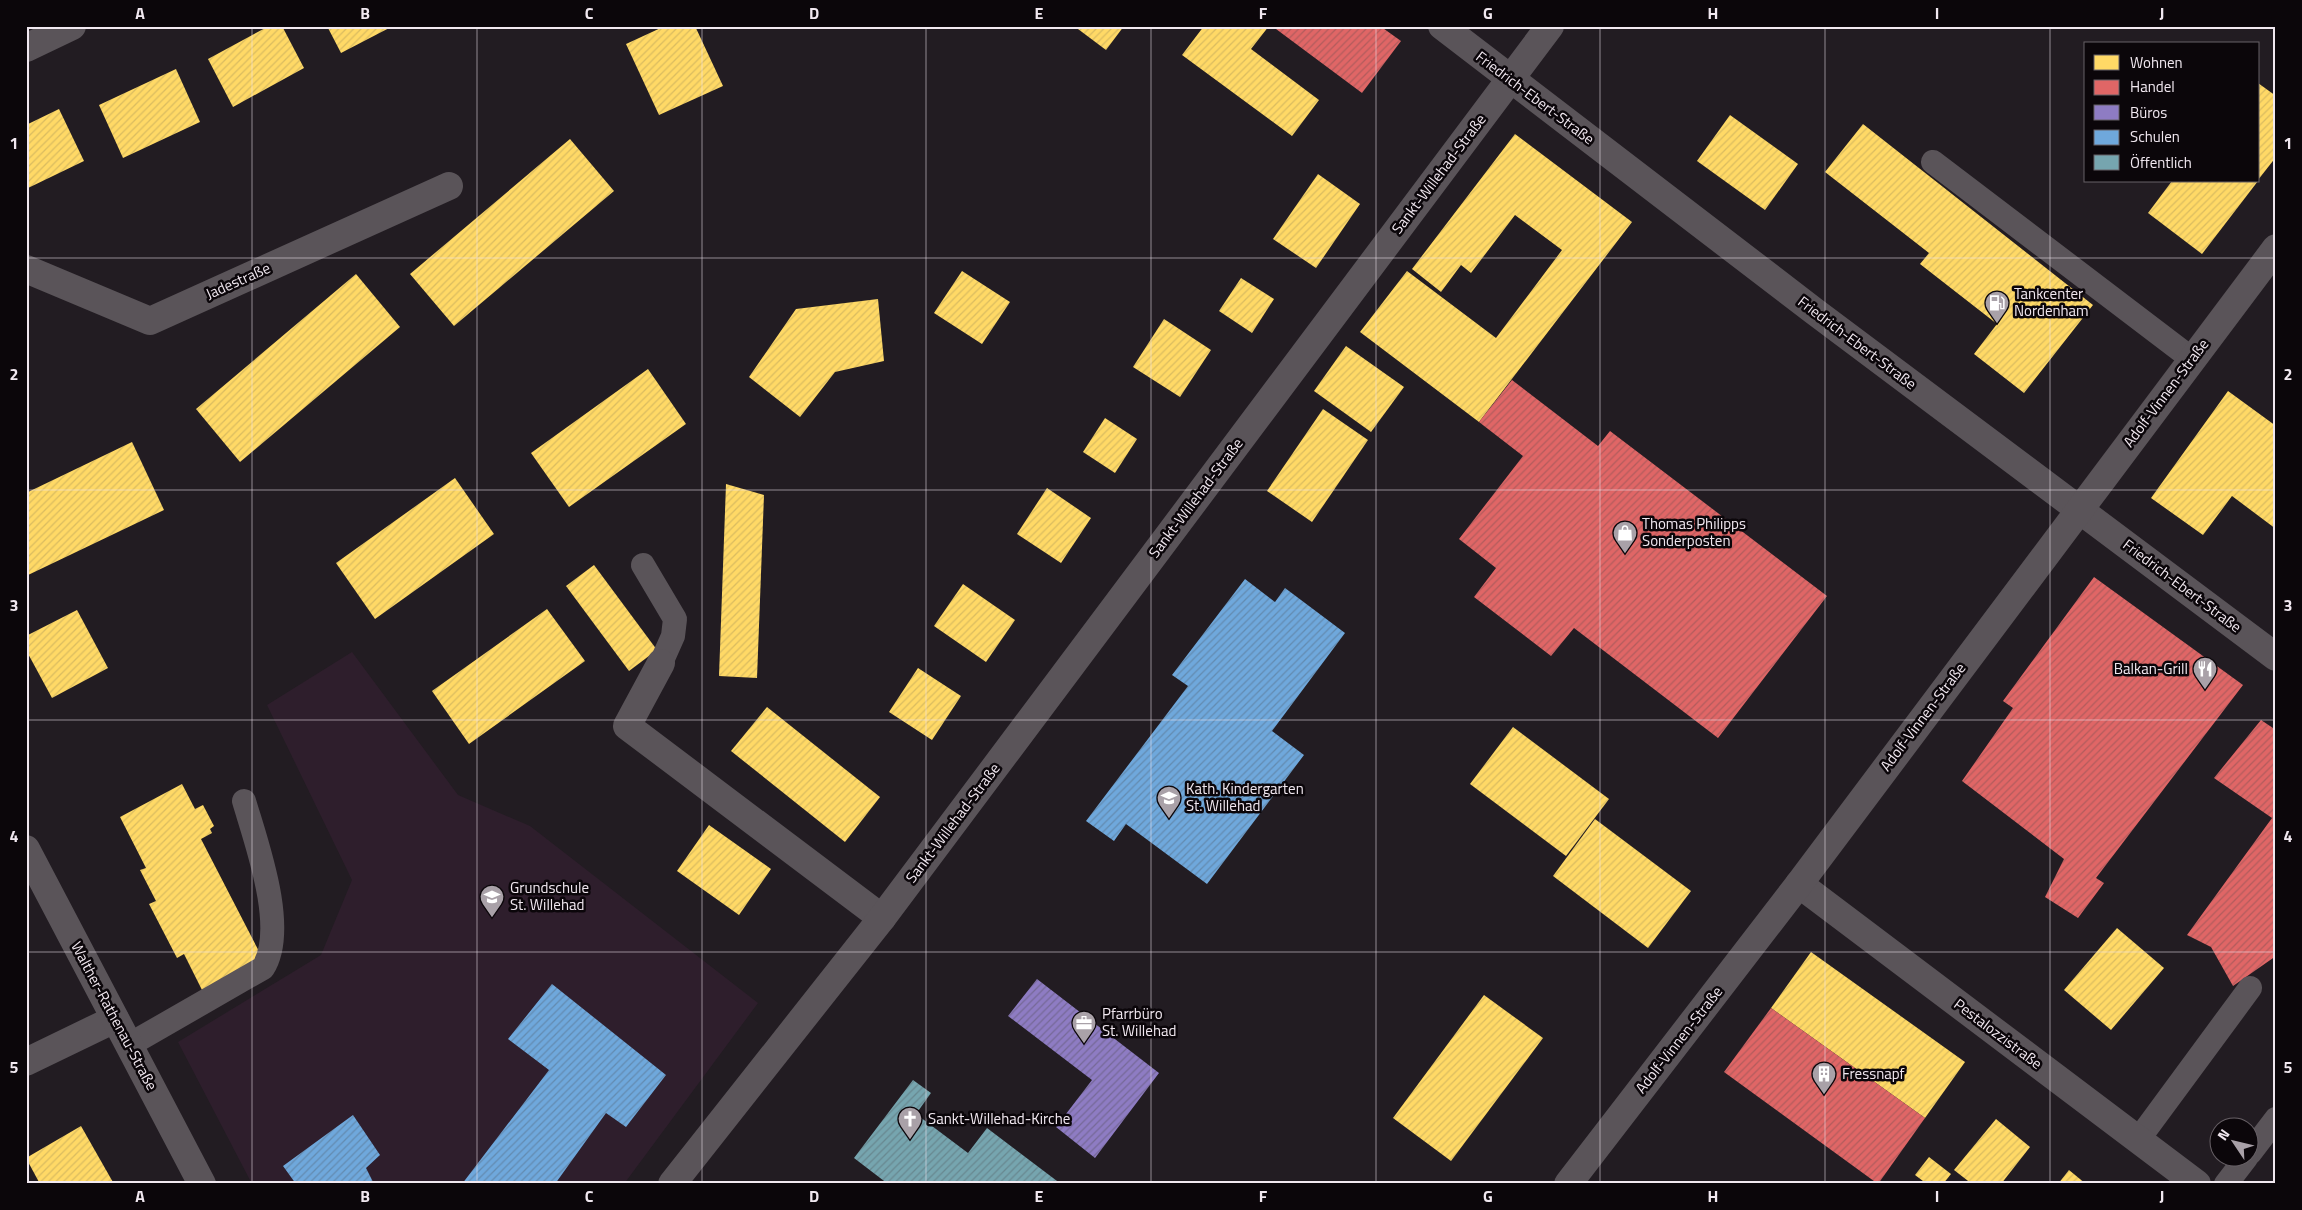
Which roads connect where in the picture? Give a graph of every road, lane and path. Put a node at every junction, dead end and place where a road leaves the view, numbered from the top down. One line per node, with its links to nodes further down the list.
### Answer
1 (72, 26): 4 (street)
2 (1442, 26): 5 (street, Friedrich-Ebert-Straße)
3 (1550, 26): 5 (street, Sankt-Willehad-Straße)
4 (26, 48)
5 (1510, 79): 11 (street, Friedrich-Ebert-Straße); 18 (street, Sankt-Willehad-Straße)
6 (1932, 162): 10 (lane)
7 (449, 186): 9 (street, Jadestraße)
8 (2276, 248): 10 (street, Adolf-Vinnen-Straße)
9 (26, 269)
10 (2192, 359): 11 (street, Adolf-Vinnen-Straße)
11 (2079, 509): 13 (street, Friedrich-Ebert-Straße); 17 (street, Adolf-Vinnen-Straße)
12 (643, 565): 14 (lane)
13 (2276, 657)
14 (661, 663): 18 (street)
15 (244, 801): 21 (lane)
16 (26, 849): 20 (street, Walther-Rathenau-Straße)
17 (1799, 884): 24 (street, Pestalozzistraße); 29 (street, Adolf-Vinnen-Straße)
18 (882, 918): 28 (street, Sankt-Willehad-Straße)
19 (2250, 988): 24 (lane)
20 (115, 1019): 21 (street, Walther-Rathenau-Straße); 22 (street)
21 (129, 1045): 27 (street, Walther-Rathenau-Straße)
22 (26, 1062)
23 (2276, 1119): 25 (lane)
24 (2138, 1140): 30 (street, Pestalozzistraße)
25 (2260, 1140)
26 (2238, 1168): 31 (lane)
27 (202, 1184)
28 (672, 1184)
29 (1568, 1184)
30 (2197, 1184)
31 (2226, 1184)

